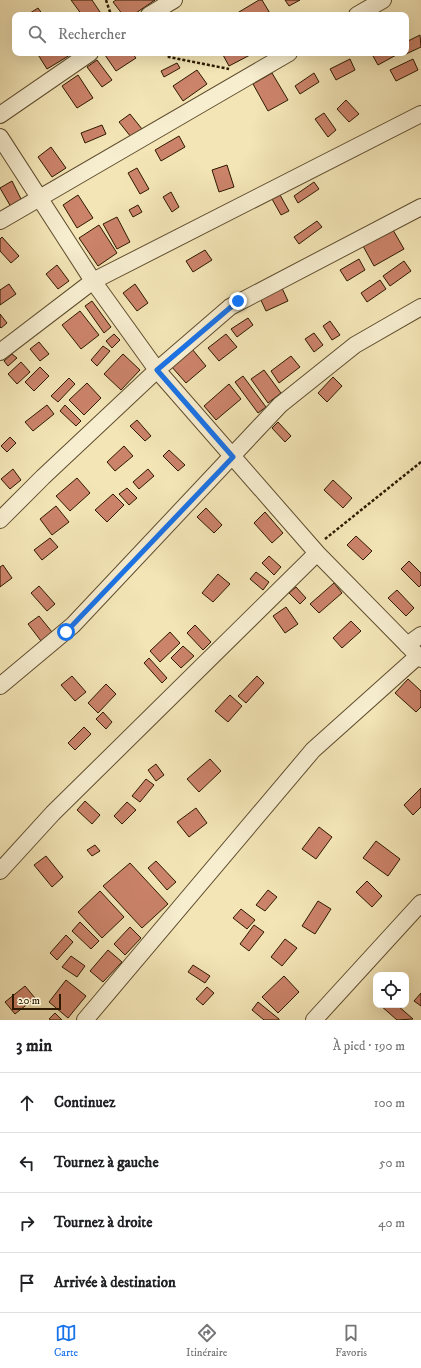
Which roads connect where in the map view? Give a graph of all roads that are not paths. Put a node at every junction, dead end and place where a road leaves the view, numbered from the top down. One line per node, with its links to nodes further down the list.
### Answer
1 (174, 0): 3 (street)
2 (383, 0): 4 (street)
3 (154, 12)
4 (362, 12)
5 (86, 56): 8 (street)
6 (284, 56): 10 (street)
7 (421, 114): 13 (street)
8 (0, 115)
9 (0, 137): 10 (street)
10 (39, 197): 12 (street); 13 (street)
11 (421, 207): 16 (street)
12 (0, 221)
13 (93, 281): 15 (street); 16 (street)
14 (421, 307): 17 (street)
15 (0, 352)
16 (157, 370): 17 (street); 18 (street)
17 (233, 457): 19 (street); 22 (street)
18 (0, 520)
19 (318, 553): 21 (street); 23 (street)
20 (421, 635): 21 (street)
21 (415, 653): 25 (street)
22 (0, 686)
23 (0, 871)
24 (421, 903): 26 (street)
25 (85, 1020)
26 (314, 1020)

